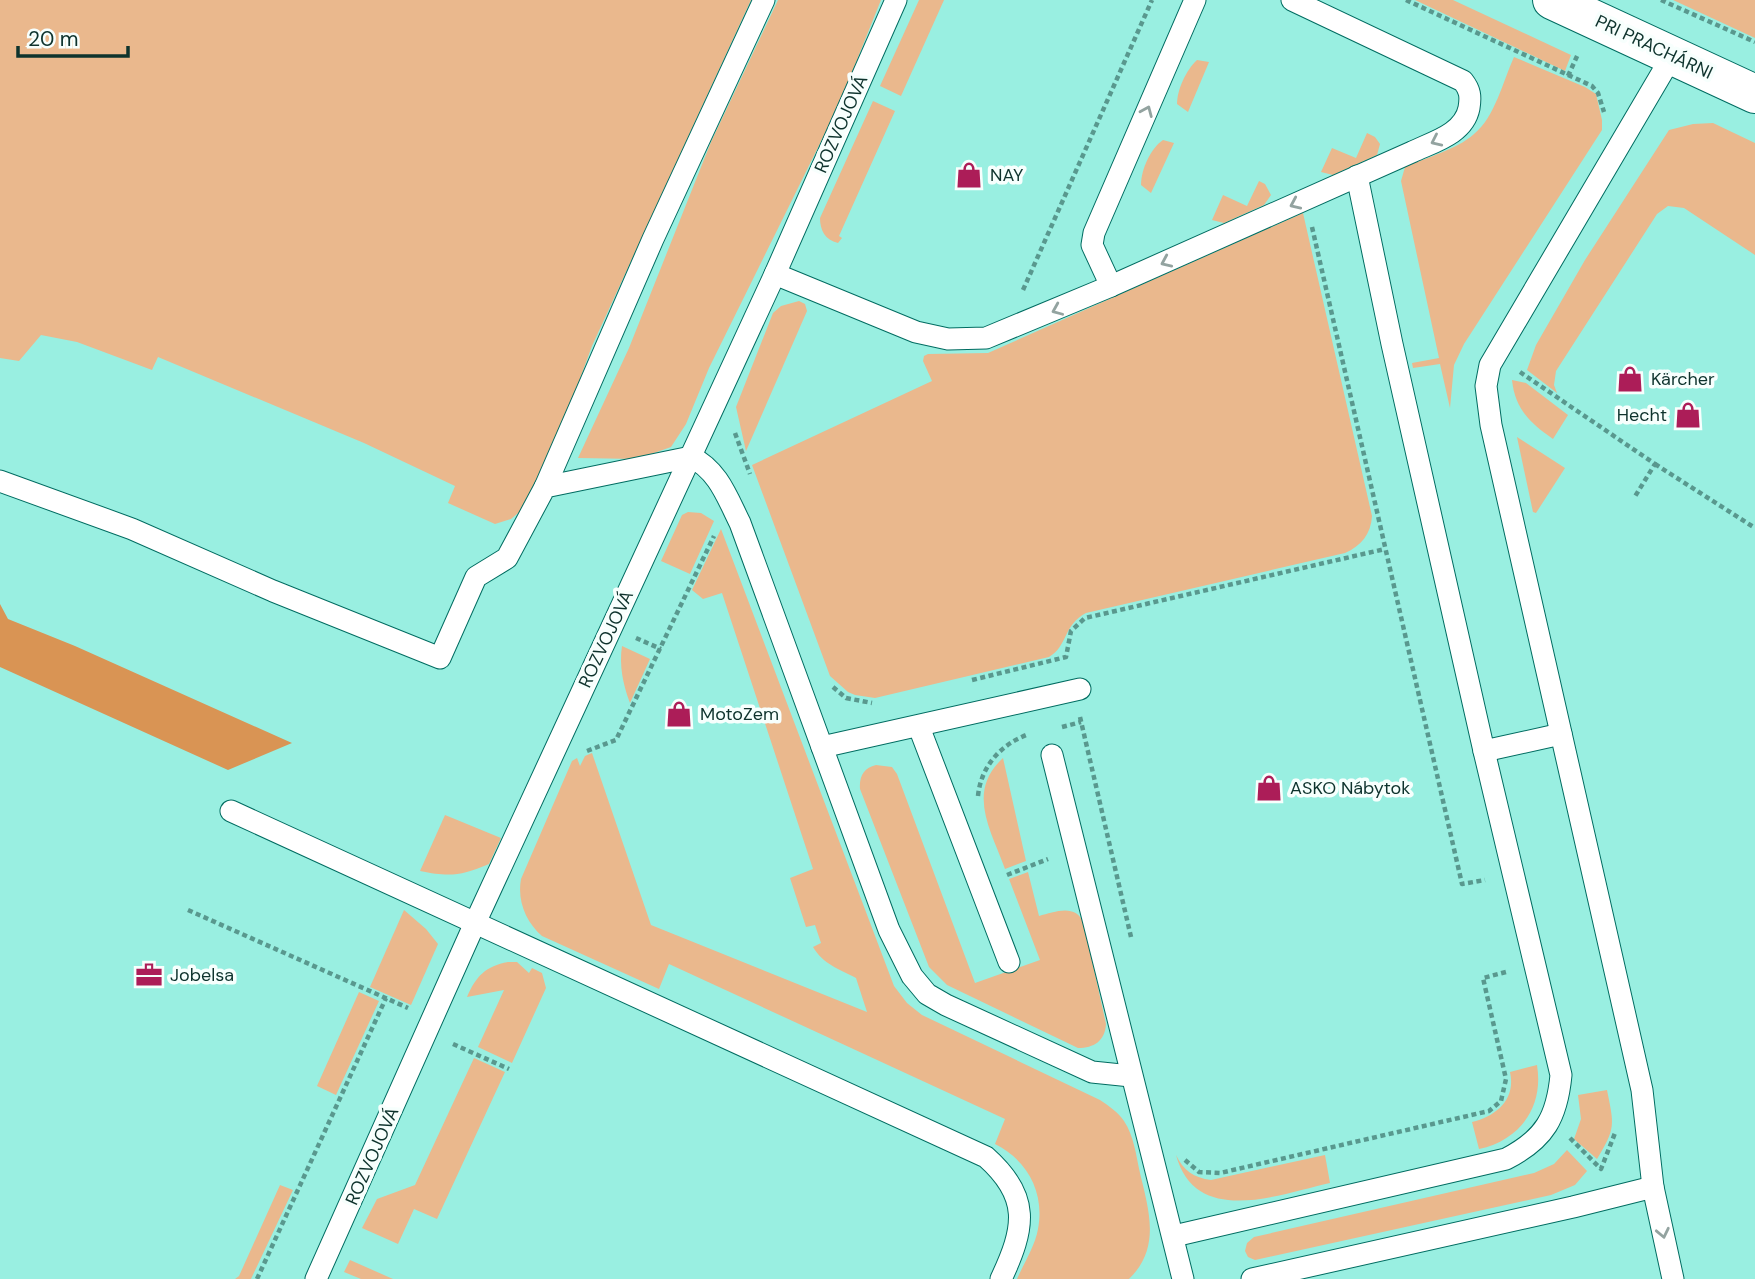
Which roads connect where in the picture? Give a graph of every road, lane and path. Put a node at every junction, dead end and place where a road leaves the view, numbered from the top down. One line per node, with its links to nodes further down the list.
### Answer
1 (764, 0): 24 (lane)
2 (896, 0): 15 (lane, ROZVOJOVÁ)
3 (1152, 0): 17 (path)
4 (1195, 0): 16 (lane, one-way to 4)
5 (1292, 0): 13 (lane, one-way to 13)
6 (1406, 0): 11 (path)
7 (1552, 0): 10 (street, PRI PRACHÁRNI)
8 (1661, 0): 9 (path)
9 (1755, 43)
10 (1672, 56): 12 (street, PRI PRACHÁRNI); 38 (lane)
11 (1568, 76)
12 (1755, 94)
13 (1357, 176): 14 (lane); 40 (lane)
14 (1306, 199): 16 (lane, one-way to 16); 28 (path)
15 (775, 274): 17 (lane); 19 (lane, ROZVOJOVÁ)
16 (1111, 286): 17 (lane, one-way to 17)
17 (1003, 332)
18 (1520, 372): 21 (path)
19 (721, 392): 20 (lane, ROZVOJOVÁ); 23 (path)
20 (691, 457): 24 (lane); 26 (lane); 42 (lane, ROZVOJOVÁ)
21 (1655, 464): 25 (path); 27 (path)
22 (0, 481): 24 (lane)
23 (754, 484)
24 (545, 487)
25 (1633, 498)
26 (730, 502): 39 (lane); 42 (path)
27 (1755, 528)
28 (1385, 549): 29 (path); 47 (path)
29 (1066, 657): 31 (path); 32 (path)
30 (826, 680): 33 (path)
31 (963, 682)
32 (1077, 690): 34 (path); 35 (lane)
33 (878, 703)
34 (1081, 722): 36 (path); 50 (path)
35 (919, 727): 39 (lane); 46 (lane)
36 (1056, 728)
37 (1030, 734): 43 (path)
38 (1561, 734): 40 (lane); 61 (lane)
39 (822, 747): 57 (lane)
40 (1484, 751): 58 (lane)
41 (1052, 755): 45 (lane)
42 (547, 766): 49 (lane, ROZVOJOVÁ)
43 (978, 804)
44 (231, 811): 49 (lane)
45 (1075, 849): 46 (path); 57 (lane)
46 (979, 885): 52 (lane)
47 (1487, 890)
48 (188, 910): 53 (path)
49 (475, 923): 64 (lane, ROZVOJOVÁ); 65 (lane)
50 (1134, 949)
51 (1503, 960): 59 (path)
52 (1009, 962)
53 (369, 990)
54 (386, 998): 63 (path)
55 (476, 1053): 56 (path)
56 (509, 1069)
57 (1131, 1076): 62 (lane)
58 (1551, 1119): 60 (path); 62 (lane)
59 (1182, 1156)
60 (1601, 1169)
61 (1653, 1187): 67 (lane); 68 (lane, one-way to 68)
62 (1174, 1236): 66 (lane)
63 (257, 1279)
64 (316, 1279)
65 (1001, 1279)
66 (1183, 1279)
67 (1252, 1279)
68 (1673, 1279)

